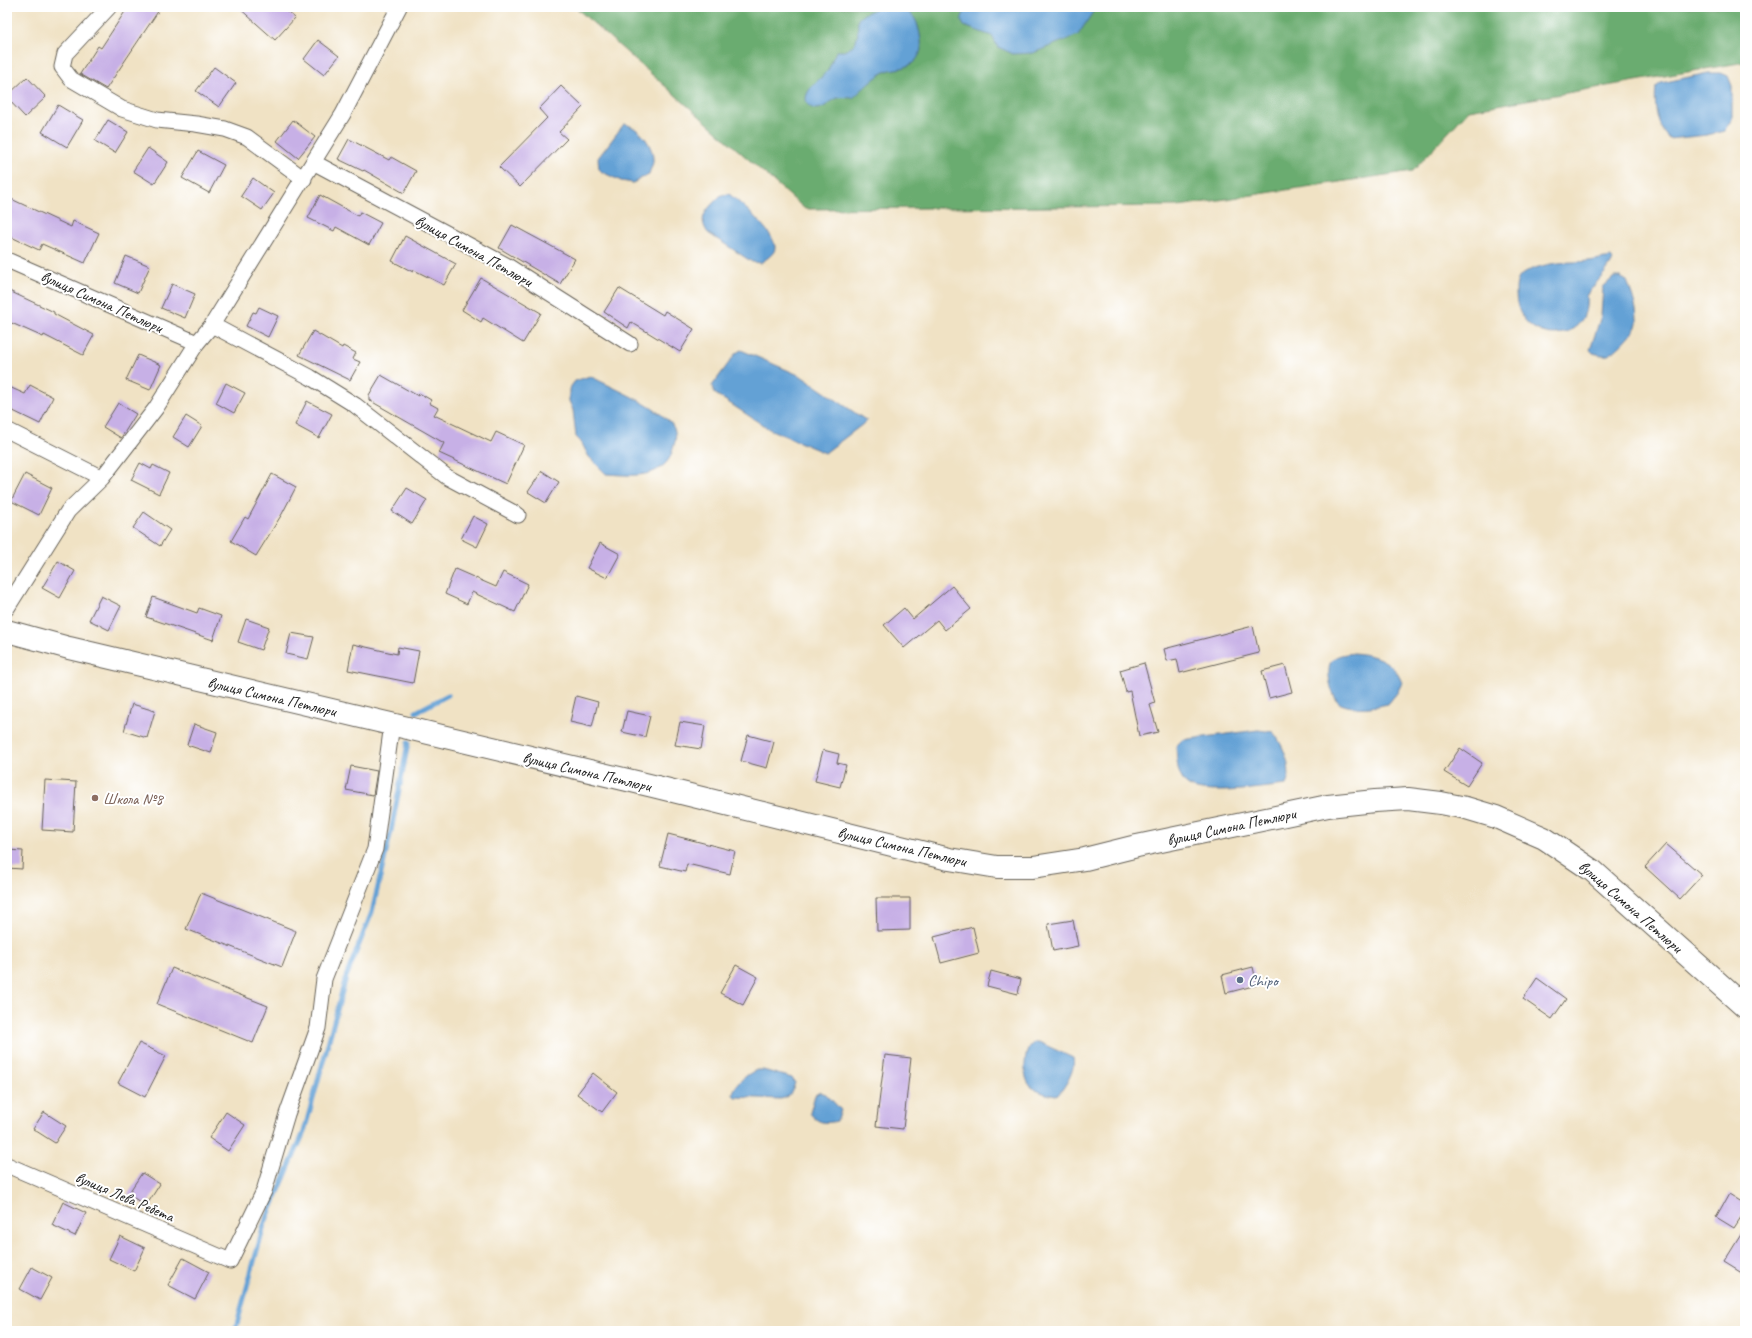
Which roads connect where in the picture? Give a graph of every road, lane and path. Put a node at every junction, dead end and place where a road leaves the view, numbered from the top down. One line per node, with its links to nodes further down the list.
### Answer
1 (108, 7): 4 (street)
2 (399, 7): 3 (street)
3 (313, 162): 4 (street); 8 (street, вулиця Симона Петлюри)
4 (304, 179): 6 (street)
5 (7, 260): 7 (street, вулиця Симона Петлюри)
6 (212, 325): 7 (street); 11 (street)
7 (197, 343): 10 (street)
8 (630, 344)
9 (7, 430): 10 (street)
10 (102, 478): 12 (street)
11 (518, 515)
12 (7, 608)
13 (7, 631): 14 (main road, вулиця Симона Петлюри)
14 (392, 724): 15 (main road, вулиця Симона Петлюри); 16 (street, вулиця Лева Ребета)
15 (1745, 1007)
16 (7, 1165)

